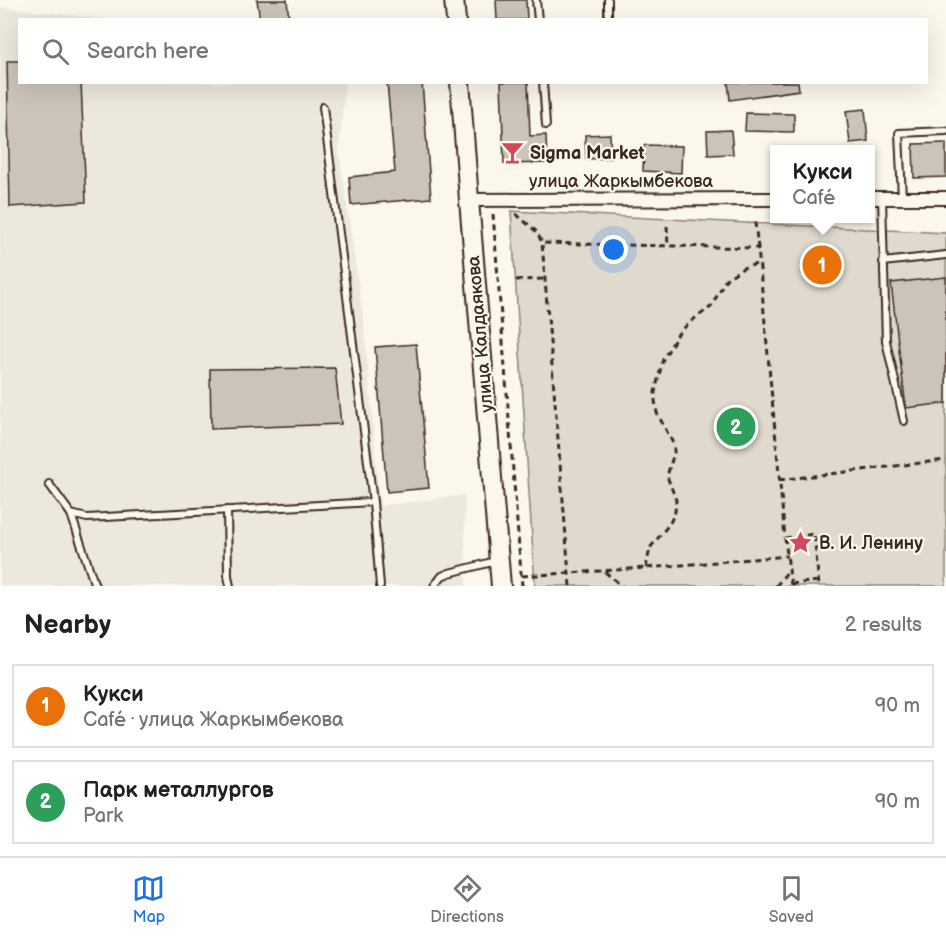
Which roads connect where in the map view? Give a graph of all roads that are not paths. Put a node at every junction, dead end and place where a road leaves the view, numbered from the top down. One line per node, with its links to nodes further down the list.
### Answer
1 (454, 0): 4 (street)
2 (536, 0): 5 (lane)
3 (608, 0): 6 (lane)
4 (456, 18)
5 (538, 18)
6 (608, 18)
7 (460, 84): 16 (street, улица Калдаякова)
8 (543, 84): 10 (lane)
9 (323, 107): 21 (lane)
10 (546, 125)
11 (946, 131): 13 (lane)
12 (876, 198): 13 (street); 18 (lane)
13 (902, 198): 14 (street)
14 (946, 198)
15 (770, 199): 16 (street, улица Жаркымбекова)
16 (469, 200): 24 (street, улица Калдаякова)
17 (946, 255): 18 (lane)
18 (883, 262): 19 (lane)
19 (904, 421)
20 (49, 484): 23 (lane)
21 (373, 502): 22 (lane); 27 (lane)
22 (227, 510): 23 (lane); 26 (lane)
23 (71, 514): 25 (lane)
24 (499, 561): 28 (lane); 29 (street, улица Калдаякова)
25 (95, 586)
26 (230, 586)
27 (380, 586)
28 (434, 586)
29 (501, 586)

